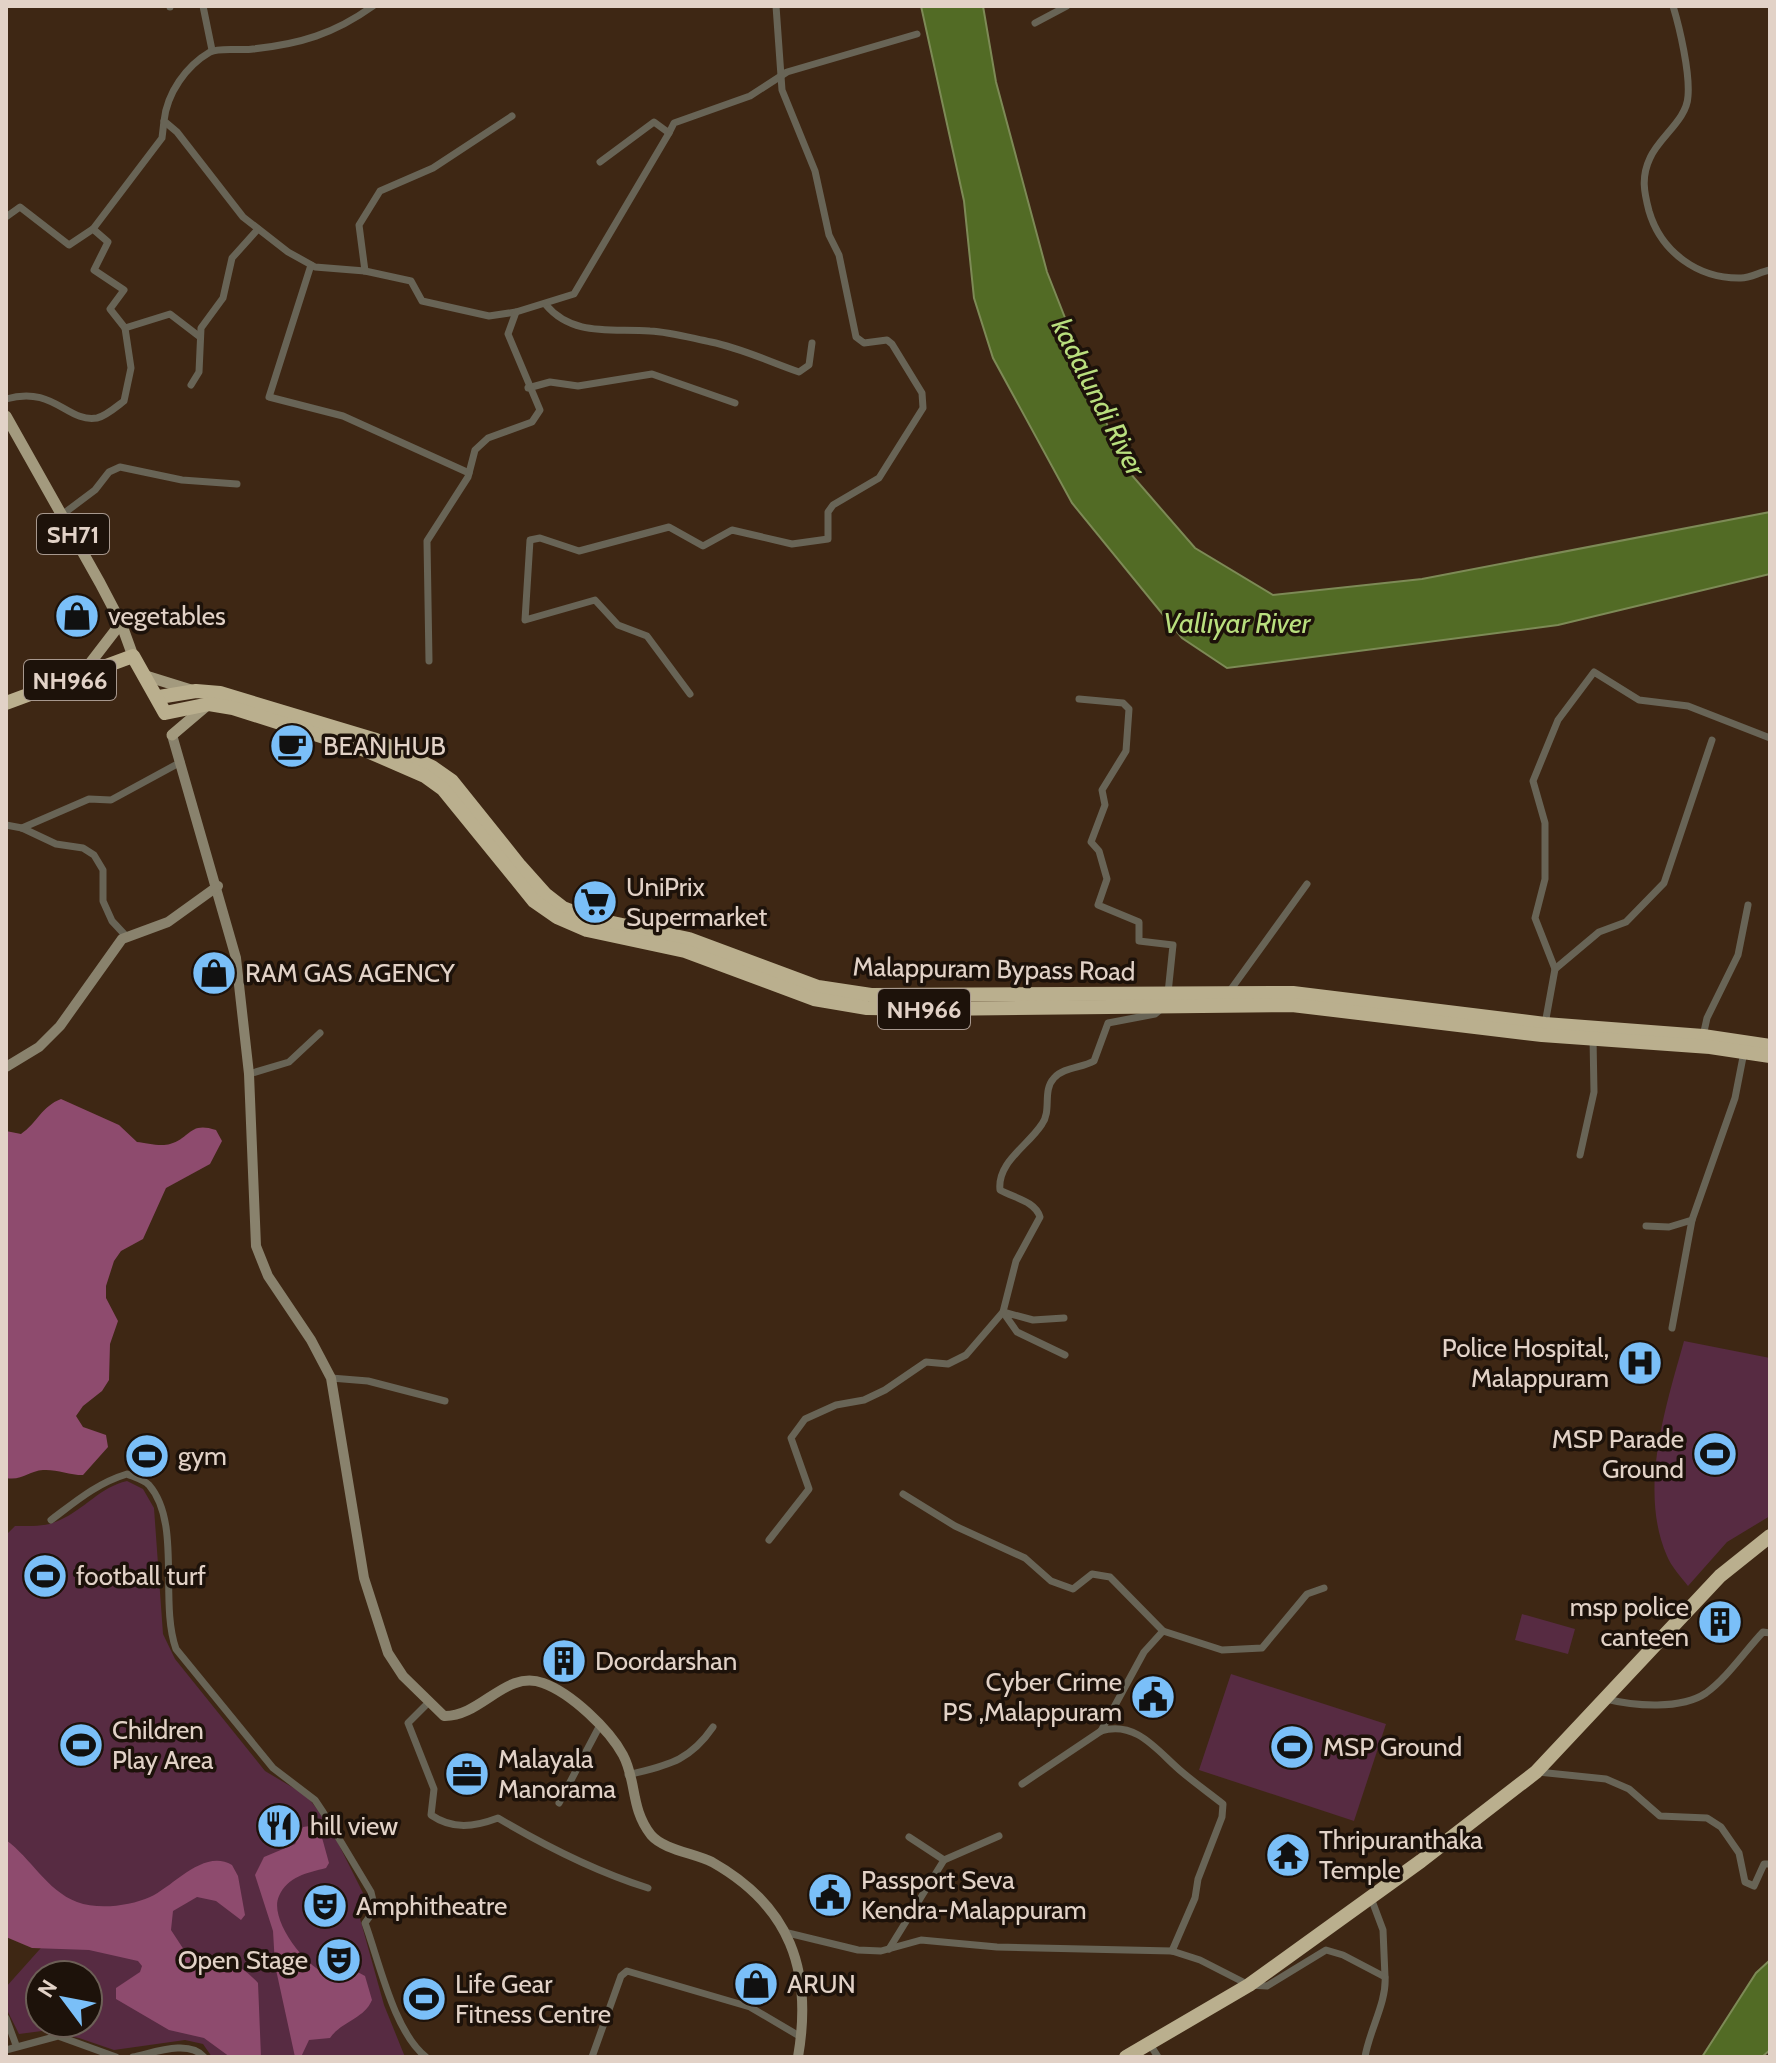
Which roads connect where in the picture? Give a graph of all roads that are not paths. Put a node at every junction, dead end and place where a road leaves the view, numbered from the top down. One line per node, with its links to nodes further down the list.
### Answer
1 (203, 6): 8 (street)
2 (373, 6): 8 (street)
3 (776, 6): 9 (street)
4 (1067, 6): 6 (street)
5 (1673, 6): 18 (street)
6 (1035, 23)
7 (917, 34): 9 (street)
8 (212, 50): 11 (street)
9 (780, 77): 12 (street); 39 (street)
10 (512, 116): 19 (street)
11 (164, 121): 15 (street); 16 (street)
12 (669, 133): 13 (street); 20 (street)
13 (600, 162)
14 (6, 217): 15 (street)
15 (93, 229): 22 (street)
16 (258, 229): 17 (street); 23 (street)
17 (312, 268): 19 (street); 30 (street)
18 (1770, 270)
19 (365, 271): 21 (street)
20 (546, 305): 21 (street); 24 (street)
21 (516, 312): 26 (street)
22 (125, 328): 23 (street); 27 (street)
23 (200, 337): 25 (street)
24 (812, 343)
25 (191, 385)
26 (528, 388): 28 (street); 30 (street)
27 (6, 399)
28 (735, 403)
29 (6, 416): 32 (main road, SH71)
30 (469, 473): 35 (street)
31 (237, 484): 32 (street)
32 (63, 514): 33 (main road, SH71)
33 (121, 623): 34 (main road, SH71); 36 (main road)
34 (133, 656): 36 (highway, NH966); 37 (highway, NH966)
35 (429, 661)
36 (81, 676): 42 (highway, NH966)
37 (146, 676): 38 (main road); 40 (highway, NH966)
38 (196, 691): 40 (highway, Malappuram Bypass Road / NH966); 57 (highway, Malappuram Bypass Road / NH966)
39 (690, 694)
40 (159, 697): 44 (highway, NH966)
41 (1079, 699): 57 (street)
42 (6, 703)
43 (209, 704): 44 (highway, Malappuram Bypass Road / NH966); 45 (main road); 57 (highway, Malappuram Bypass Road / NH966)
44 (165, 713): 45 (main road)
45 (172, 735): 48 (main road)
46 (1770, 738): 55 (street)
47 (1712, 740): 55 (street)
48 (181, 762): 50 (street); 52 (main road)
49 (6, 825): 50 (street)
50 (22, 828): 54 (street)
51 (1307, 884): 56 (street)
52 (218, 886): 54 (main road); 66 (main road)
53 (1748, 905): 60 (street)
54 (126, 936): 65 (main road)
55 (1555, 969): 58 (street)
56 (1229, 992): 57 (highway, Malappuram Bypass Road / NH966); 58 (highway, Malappuram Bypass Road / NH966)
57 (1165, 1001): 61 (highway, Malappuram Bypass Road / NH966); 70 (street)
58 (1545, 1024): 60 (highway, Malappuram Bypass Road / NH966)
59 (320, 1033): 66 (street)
60 (1703, 1036): 62 (highway, Malappuram Bypass Road / NH966)
61 (1593, 1038): 63 (highway, Malappuram Bypass Road / NH966); 67 (street)
62 (1770, 1046)
63 (1744, 1052): 64 (highway, Malappuram Bypass Road / NH966); 68 (street)
64 (1770, 1056)
65 (6, 1067)
66 (249, 1074): 74 (main road)
67 (1580, 1155)
68 (1692, 1220): 69 (street); 72 (street)
69 (1646, 1226)
70 (1003, 1312): 71 (street); 73 (street); 79 (street)
71 (1064, 1318)
72 (1672, 1328)
73 (1065, 1355)
74 (331, 1378): 75 (street); 84 (main road)
75 (445, 1401)
76 (903, 1494): 81 (street)
77 (51, 1520): 111 (street)
78 (1770, 1536): 83 (highway)
79 (769, 1540)
80 (1324, 1588): 81 (street)
81 (1163, 1631): 87 (street)
82 (1770, 1633): 83 (street)
83 (1606, 1699): 88 (highway)
84 (429, 1702): 85 (main road); 96 (street)
85 (599, 1727): 89 (main road); 91 (street)
86 (713, 1727): 89 (street)
87 (1101, 1731): 90 (street); 100 (street)
88 (1536, 1772): 95 (street); 97 (highway)
89 (628, 1775): 98 (main road)
90 (1022, 1784)
91 (559, 1803)
92 (999, 1836): 94 (street)
93 (909, 1837): 94 (street)
94 (944, 1860): 99 (street)
95 (1770, 1864)
96 (648, 1888)
97 (1371, 1898): 101 (street); 102 (highway)
98 (788, 1933): 99 (street); 104 (main road)
99 (889, 1949): 100 (street)
100 (1172, 1951): 102 (street)
101 (1385, 1977): 102 (street); 116 (street)
102 (1249, 1985): 105 (highway)
103 (6, 2018): 106 (street)
104 (802, 2037): 112 (street); 113 (main road)
105 (1149, 2043): 114 (highway); 115 (street)
106 (16, 2045): 107 (street); 108 (street)
107 (6, 2050)
108 (116, 2057)
109 (133, 2057): 110 (street)
110 (204, 2057)
111 (426, 2057)
112 (592, 2057)
113 (798, 2057)
114 (1126, 2057)
115 (1158, 2057)
116 (1365, 2057)

